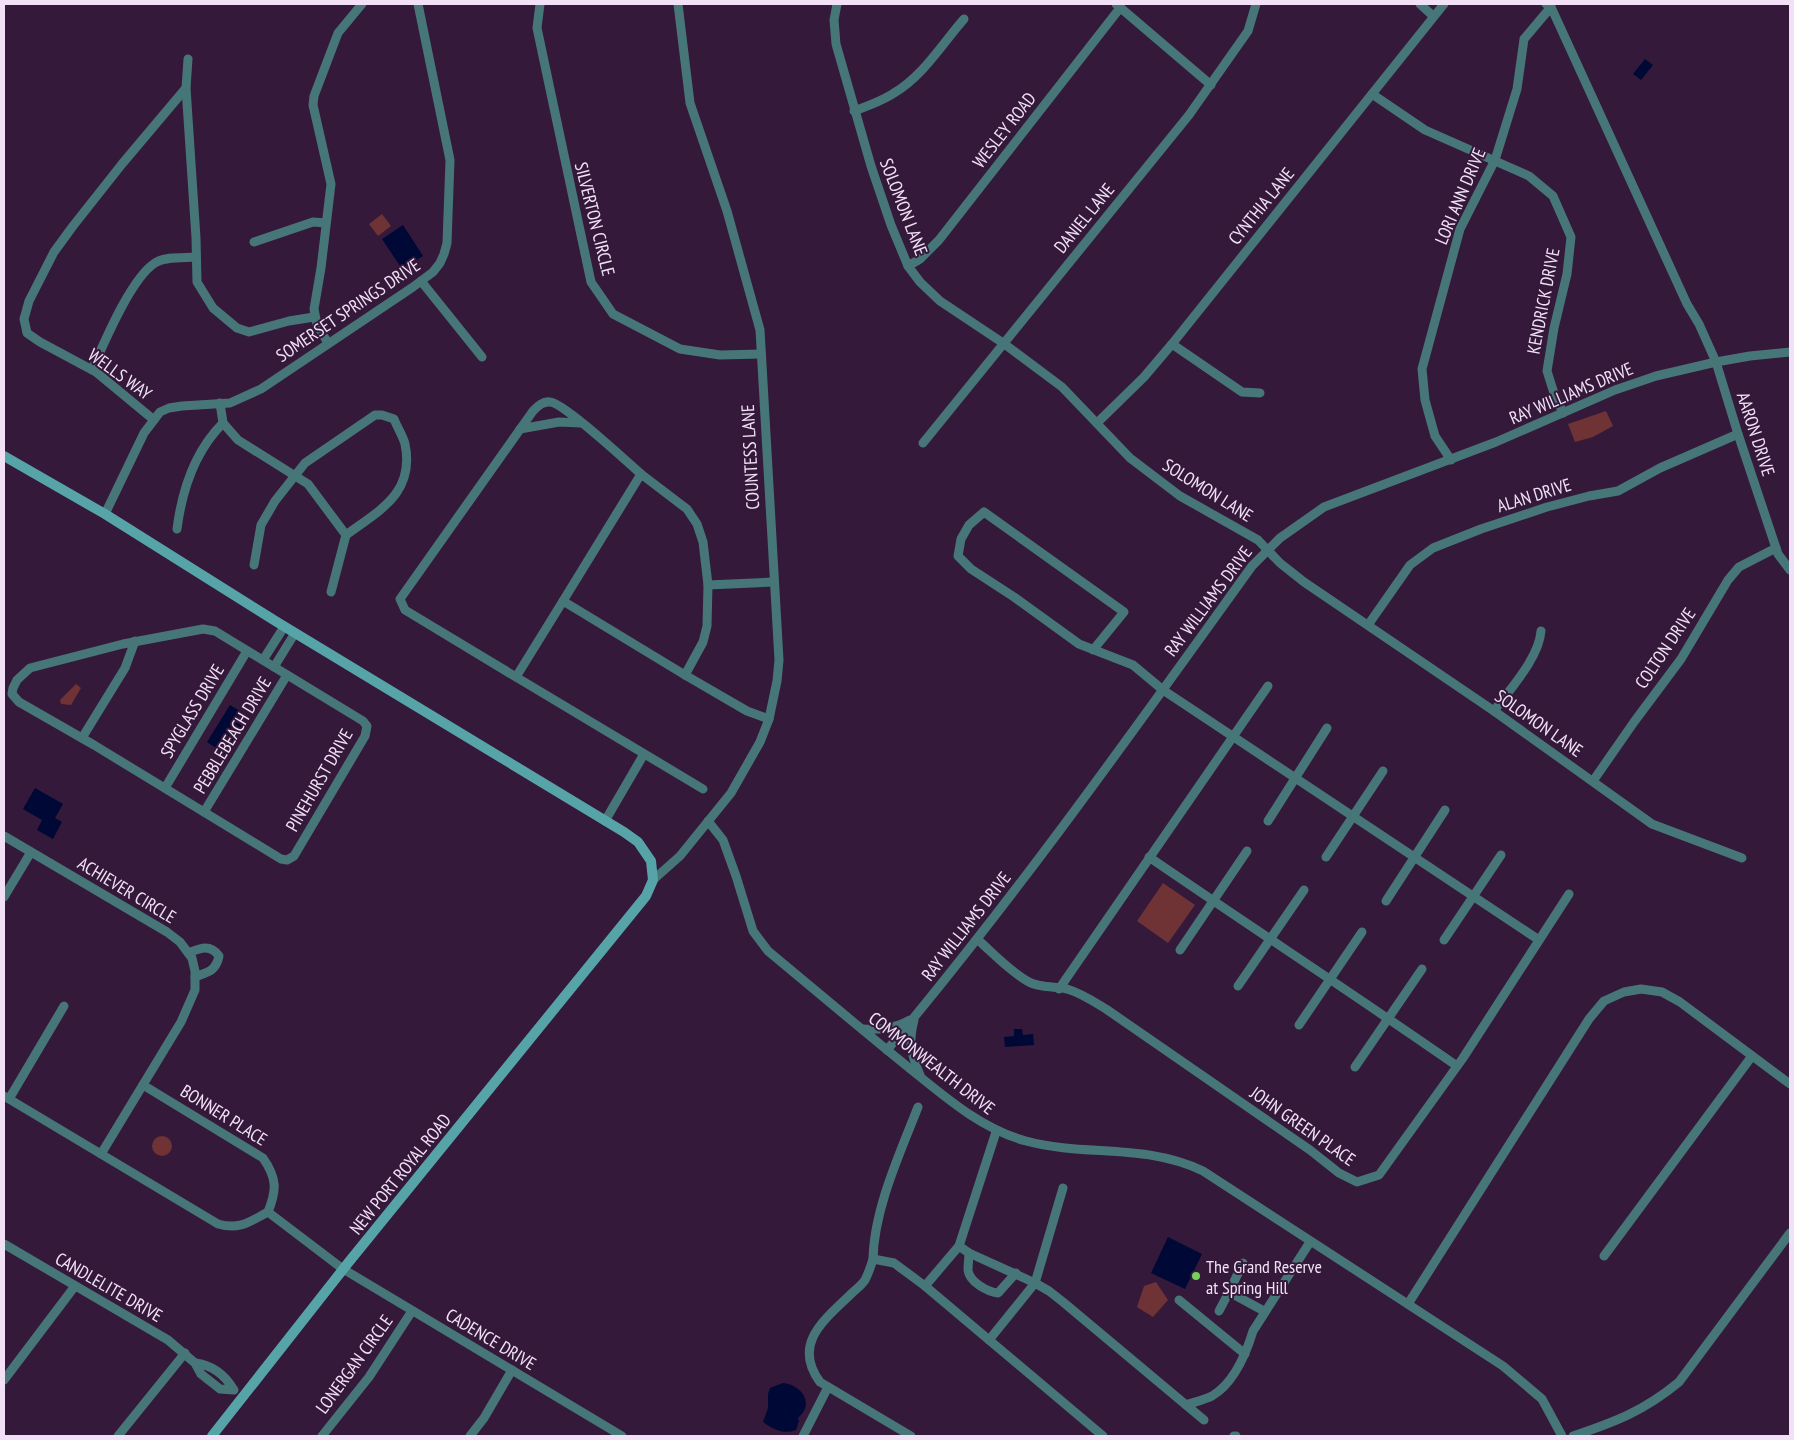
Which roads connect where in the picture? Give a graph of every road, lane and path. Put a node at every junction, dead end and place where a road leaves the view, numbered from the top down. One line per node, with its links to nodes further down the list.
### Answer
1 (362, 4): 19 (street)
2 (418, 4): 23 (street, SOMERSET SPRINGS DRIVE)
3 (540, 4): 29 (street, SILVERTON CIRCLE)
4 (678, 4): 29 (street, COUNTESS LANE)
5 (837, 4): 17 (street, SOLOMON LANE)
6 (1256, 4): 14 (street, DANIEL LANE)
7 (1420, 4): 11 (street)
8 (1444, 4): 11 (street, CYNTHIA LANE)
9 (1118, 6): 14 (street); 22 (street, WESLEY ROAD)
10 (1548, 6): 18 (street, LORI ANN DRIVE); 31 (street, AARON DRIVE)
11 (1433, 16): 16 (street, CYNTHIA LANE)
12 (964, 19): 17 (street)
13 (188, 59): 15 (street)
14 (1211, 85): 25 (street, DANIEL LANE)
15 (186, 88): 21 (street); 32 (street, WELLS WAY)
16 (1372, 94): 18 (street, KENDRICK DRIVE); 27 (street, CYNTHIA LANE)
17 (854, 111): 22 (street, SOLOMON LANE)
18 (1495, 160): 35 (street, KENDRICK DRIVE); 44 (street, LORI ANN DRIVE)
19 (326, 223): 20 (street); 24 (street)
20 (254, 242)
21 (196, 257): 24 (street); 32 (street)
22 (908, 266): 25 (street, SOLOMON LANE)
23 (421, 281): 26 (street, SOMERSET SPRINGS DRIVE); 30 (street)
24 (314, 317): 26 (street)
25 (1003, 343): 38 (street, SOLOMON LANE); 42 (street, DANIEL LANE)
26 (328, 344): 34 (street, SOMERSET SPRINGS DRIVE)
27 (1172, 344): 33 (street); 38 (street, CYNTHIA LANE)
28 (1790, 352): 31 (street, RAY WILLIAMS DRIVE)
29 (760, 354): 54 (street, COUNTESS LANE)
30 (482, 357)
31 (1716, 362): 35 (street, RAY WILLIAMS DRIVE); 41 (street, AARON DRIVE)
32 (92, 370): 36 (street, WELLS WAY)
33 (1260, 394)
34 (220, 403): 36 (street, SOMERSET SPRINGS DRIVE); 39 (street)
35 (1563, 413): 44 (street, RAY WILLIAMS DRIVE)
36 (154, 420): 47 (street, SOMERSET SPRINGS DRIVE)
37 (581, 423): 40 (street); 40 (street); 45 (street)
38 (1097, 423): 51 (street, SOLOMON LANE)
39 (223, 424): 46 (street); 48 (street)
40 (520, 429): 69 (street)
41 (1738, 434): 50 (street, AARON DRIVE); 58 (street, ALAN DRIVE)
42 (923, 443)
43 (4, 456): 47 (main road)
44 (1451, 460): 51 (street, RAY WILLIAMS DRIVE)
45 (641, 474): 55 (street); 57 (street)
46 (296, 475): 49 (street); 49 (street); 52 (street)
47 (105, 514): 59 (main road)
48 (177, 529)
49 (346, 536): 56 (street)
50 (1776, 548): 53 (street, AARON DRIVE); 80 (street, COLTON DRIVE)
51 (1268, 549): 58 (street, SOLOMON LANE); 71 (street, RAY WILLIAMS DRIVE)
52 (254, 565)
53 (1790, 570)
54 (774, 582): 55 (street); 73 (street, COUNTESS LANE)
55 (708, 585): 68 (street)
56 (330, 592)
57 (563, 601): 68 (street); 69 (street)
58 (1368, 625): 72 (street, SOLOMON LANE)
59 (284, 627): 61 (main road); 65 (street)
60 (1541, 632): 72 (street)
61 (295, 633): 66 (street); 86 (main road)
62 (135, 642): 64 (street, PINEHURST DRIVE); 76 (street); 76 (street, PINEHURST DRIVE)
63 (1093, 650): 63 (street); 71 (street)
64 (247, 651): 65 (street, PINEHURST DRIVE); 81 (street, SPYGLASS DRIVE)
65 (263, 660): 66 (street, PINEHURST DRIVE)
66 (274, 667): 67 (street, PINEHURST DRIVE)
67 (287, 675): 84 (street, PEBBLEBEACH DRIVE); 84 (street, PINEHURST DRIVE)
68 (684, 675): 73 (street)
69 (516, 677): 77 (street)
70 (1268, 686): 75 (street)
71 (1163, 690): 75 (street); 105 (street, RAY WILLIAMS DRIVE)
72 (1494, 711): 80 (street, SOLOMON LANE)
73 (769, 719): 88 (street, COUNTESS LANE)
74 (1326, 728): 79 (street)
75 (1233, 736): 79 (street); 94 (street)
76 (82, 738): 81 (street, PINEHURST DRIVE)
77 (644, 754): 82 (street); 86 (street)
78 (1383, 771): 85 (street)
79 (1295, 778): 85 (street); 87 (street)
80 (1593, 781): 96 (street, SOLOMON LANE)
81 (165, 788): 84 (street, PINEHURST DRIVE)
82 (703, 789)
83 (1446, 810): 95 (street)
84 (204, 812)
85 (1353, 816): 93 (street); 95 (street)
86 (605, 821): 97 (main road)
87 (1268, 821)
88 (708, 822): 97 (street, COUNTESS LANE); 120 (street, COMMONWEALTH DRIVE)
89 (4, 836): 91 (street, ACHIEVER CIRCLE)
90 (1247, 851): 102 (street)
91 (31, 852): 100 (street); 110 (street, ACHIEVER CIRCLE)
92 (1501, 855): 101 (street)
93 (1326, 857)
94 (1149, 858): 102 (street); 115 (street)
95 (1414, 858): 101 (street); 103 (street)
96 (1742, 858)
97 (653, 880): 142 (main road, NEW PORT ROYAL ROAD)
98 (1304, 890): 106 (street)
99 (1569, 894): 108 (street, JOHN GREEN PLACE)
100 (4, 897)
101 (1473, 897): 107 (street); 108 (street)
102 (1212, 901): 106 (street); 109 (street)
103 (1386, 901)
104 (1362, 932): 113 (street)
105 (977, 939): 115 (street, JOHN GREEN PLACE); 117 (street, RAY WILLIAMS DRIVE)
106 (1270, 940): 113 (street); 114 (street)
107 (1444, 940)
108 (1539, 940): 123 (street, JOHN GREEN PLACE)
109 (1180, 950)
110 (188, 953): 112 (street, ACHIEVER CIRCLE); 112 (street)
111 (1422, 969): 118 (street)
112 (195, 978): 127 (street, ACHIEVER CIRCLE)
113 (1330, 980): 118 (street); 119 (street)
114 (1238, 986)
115 (1060, 989): 123 (street, JOHN GREEN PLACE)
116 (64, 1006): 128 (street)
117 (914, 1018): 120 (street); 121 (street, RAY WILLIAMS DRIVE); 125 (street)
118 (1388, 1018): 123 (street); 124 (street)
119 (1299, 1025)
120 (862, 1029): 121 (street, COMMONWEALTH DRIVE)
121 (887, 1050): 125 (street, COMMONWEALTH DRIVE)
122 (1752, 1056): 126 (street); 139 (street); 149 (street)
123 (1457, 1066)
124 (1355, 1067)
125 (921, 1077): 130 (street, COMMONWEALTH DRIVE)
126 (1790, 1084)
127 (143, 1085): 131 (street, ACHIEVER CIRCLE); 133 (street, BONNER PLACE)
128 (6, 1097): 131 (street)
129 (918, 1107): 140 (street)
130 (996, 1132): 135 (street, COMMONWEALTH DRIVE); 137 (street)
131 (101, 1154): 133 (street)
132 (1063, 1188): 144 (street)
133 (268, 1212): 142 (street)
134 (1790, 1233): 172 (street)
135 (1310, 1242): 149 (street, COMMONWEALTH DRIVE); 152 (street)
136 (4, 1244): 145 (street, CANDLELITE DRIVE)
137 (959, 1246): 138 (street); 146 (street)
138 (969, 1253): 143 (street); 143 (street)
139 (1604, 1256)
140 (874, 1259): 146 (street); 158 (street)
141 (1243, 1263): 147 (street)
142 (343, 1270): 150 (street, CADENCE DRIVE); 159 (main road, NEW PORT ROYAL ROAD)
143 (1016, 1273): 144 (street)
144 (1035, 1283): 153 (street); 160 (street)
145 (75, 1286): 154 (street, CANDLELITE DRIVE); 157 (street)
146 (925, 1286): 153 (street)
147 (1229, 1292): 151 (street); 152 (street)
148 (1179, 1300): 155 (street)
149 (1408, 1304): 171 (street, COMMONWEALTH DRIVE)
150 (412, 1311): 156 (street, CADENCE DRIVE); 165 (street, LONERGAN CIRCLE)
151 (1220, 1311)
152 (1264, 1311): 155 (street)
153 (988, 1340): 170 (street)
154 (185, 1353): 159 (street, CANDLELITE DRIVE); 163 (street)
155 (1245, 1354): 160 (street)
156 (512, 1370): 162 (street, CADENCE DRIVE); 166 (street)
157 (4, 1380)
158 (828, 1387): 168 (street); 169 (street)
159 (243, 1397): 164 (main road, NEW PORT ROYAL ROAD)
160 (1186, 1405): 161 (street)
161 (1204, 1420)
162 (609, 1433): 167 (street, CADENCE DRIVE)
163 (118, 1436)
164 (212, 1436)
165 (322, 1436)
166 (470, 1436)
167 (622, 1436)
168 (803, 1436)
169 (911, 1436)
170 (1103, 1436)
171 (1562, 1436)
172 (1573, 1436)

